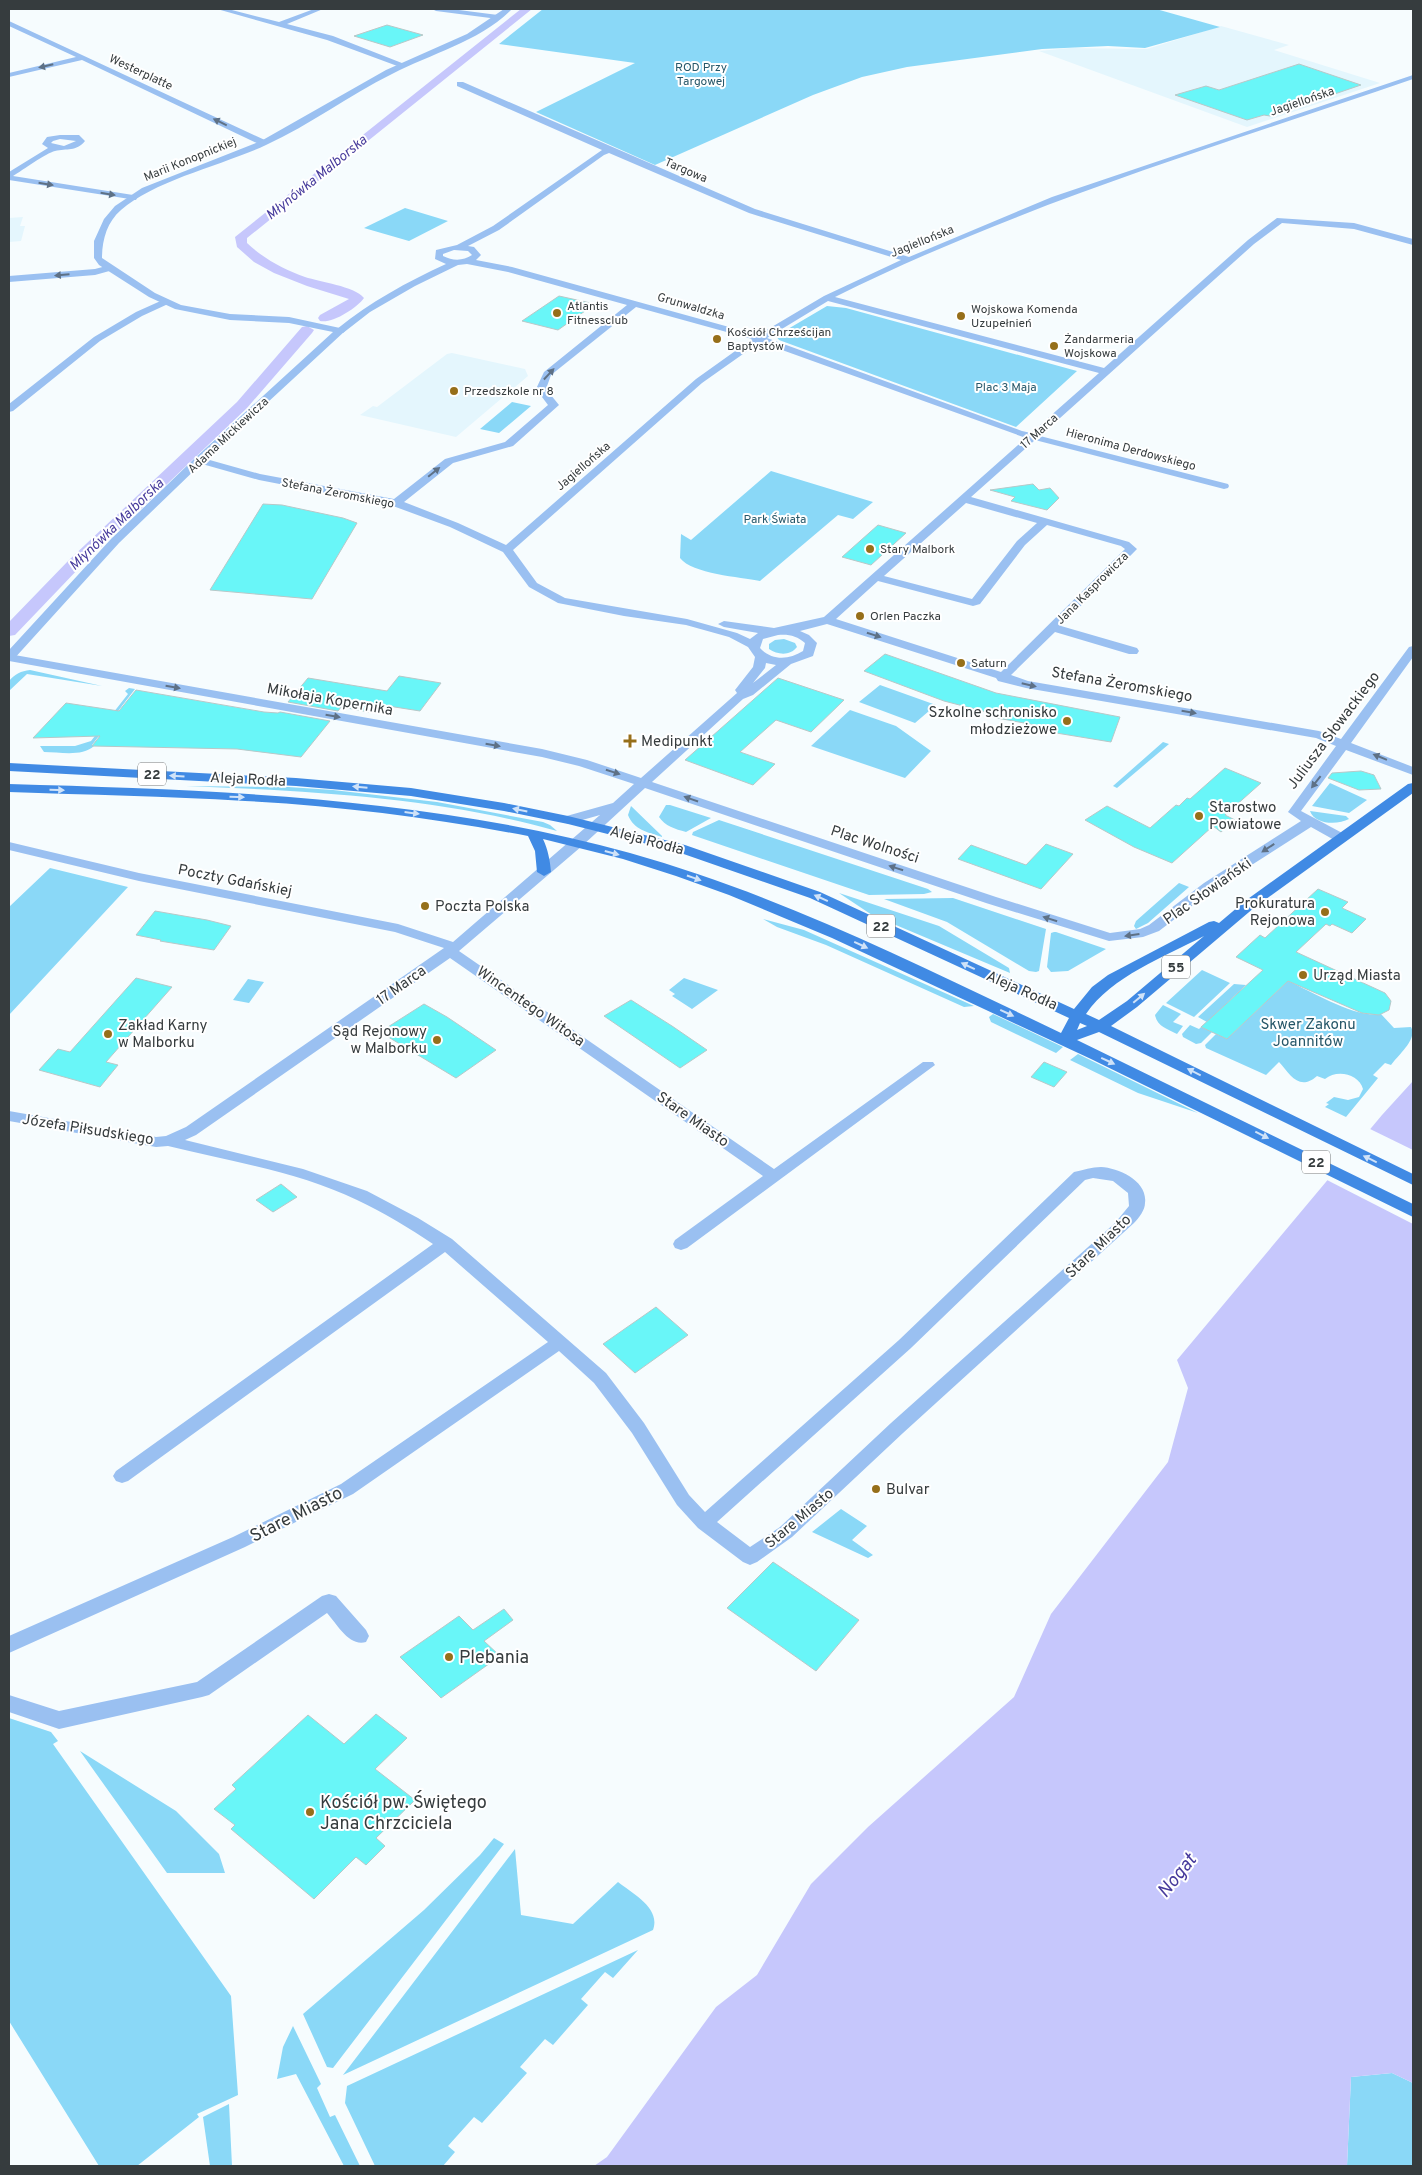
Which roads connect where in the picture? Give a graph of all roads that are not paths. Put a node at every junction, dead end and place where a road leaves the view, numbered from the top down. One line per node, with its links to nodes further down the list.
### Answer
1 (221, 9): 7 (street)
2 (320, 9): 7 (street)
3 (436, 9): 5 (street)
4 (508, 9): 5 (street, Marii Konopnickiej)
5 (498, 17): 9 (street, Marii Konopnickiej)
6 (9, 22): 8 (street, Westerplatte)
7 (278, 25): 9 (street)
8 (82, 58): 10 (street, one-way to 10); 13 (street, Westerplatte, one-way to 8)
9 (403, 65): 13 (street, Marii Konopnickiej)
10 (9, 75)
11 (1413, 77): 23 (street, Jagiellońska)
12 (460, 84): 15 (street, Targowa)
13 (264, 143): 17 (street, Marii Konopnickiej)
14 (54, 148): 16 (street)
15 (610, 150): 18 (street); 23 (street, Targowa)
16 (9, 177): 17 (street, one-way to 17)
17 (133, 198): 25 (street, Marii Konopnickiej)
18 (496, 228): 20 (street); 21 (street, Adama Mickiewicza)
19 (1413, 242): 34 (street, 17 Marca)
20 (459, 247): 21 (street, Grunwaldzka); 22 (street, Adama Mickiewicza)
21 (476, 253): 24 (street, Adama Mickiewicza); 26 (street, Grunwaldzka)
22 (440, 259): 24 (street, Grunwaldzka); 27 (street, Adama Mickiewicza)
23 (910, 260): 29 (street, Jagiellońska)
24 (462, 262): 26 (street, Grunwaldzka); 27 (street, Adama Mickiewicza)
25 (110, 268): 28 (street, one-way to 28); 30 (street, Marii Konopnickiej)
26 (509, 269): 31 (street, Grunwaldzka)
27 (424, 278): 32 (street, Adama Mickiewicza)
28 (9, 279)
29 (826, 298): 33 (street, Jagiellońska); 34 (street)
30 (165, 302): 32 (street, Marii Konopnickiej); 35 (street)
31 (635, 303): 33 (street, Grunwaldzka); 40 (street, one-way to 31)
32 (340, 331): 37 (street, Adama Mickiewicza)
33 (759, 338): 36 (street, Grunwaldzka); 42 (street, Jagiellońska)
34 (1106, 372): 36 (street, 17 Marca)
35 (11, 405)
36 (1032, 436): 38 (street, Hieronima Derdowskiego); 39 (street, 17 Marca)
37 (199, 460): 40 (street, Stefana Żeromskiego); 53 (street, Adama Mickiewicza)
38 (1224, 486)
39 (965, 499): 41 (street, Jana Kasprowicza); 43 (street, 17 Marca)
40 (396, 503): 42 (street, Stefana Żeromskiego)
41 (1045, 521): 43 (street); 46 (street, Jana Kasprowicza)
42 (507, 550): 45 (street, Stefana Żeromskiego)
43 (876, 578): 44 (street, 17 Marca)
44 (828, 620): 47 (street, 17 Marca); 48 (street, 17 Marca); 55 (street, Stefana Żeromskiego, one-way to 55)
45 (688, 622): 47 (street, Stefana Żeromskiego); 49 (street, Stefana Żeromskiego)
46 (1052, 627): 51 (street, Jana Kasprowicza); 55 (street, Jana Kasprowicza)
47 (778, 631): 48 (street); 49 (street)
48 (811, 643): 54 (street, 17 Marca)
49 (753, 645): 52 (street)
50 (1413, 649): 57 (street, Juliusza Słowackiego)
51 (1133, 651)
52 (761, 656): 54 (street); 56 (street, 17 Marca)
53 (9, 657): 60 (street, Mikołaja Kopernika, one-way to 60)
54 (786, 662): 56 (street, 17 Marca)
55 (1002, 678): 57 (street, Stefana Żeromskiego, one-way to 57)
56 (740, 696): 60 (street, 17 Marca)
57 (1346, 743): 59 (street, Stefana Żeromskiego, one-way to 57); 65 (street, Juliusza Słowackiego, one-way to 65)
58 (9, 767): 64 (main road, Aleja Rodła / 22, one-way to 58)
59 (1413, 771)
60 (643, 782): 63 (street, 17 Marca); 73 (street, Plac Wolności, one-way to 60)
61 (1413, 787): 68 (main road, Plac Słowiański / 55)
62 (9, 788): 67 (main road, Aleja Rodła / 22, one-way to 67)
63 (618, 806): 64 (street, 17 Marca); 66 (street, 17 Marca)
64 (568, 820): 66 (main road, Aleja Rodła / 22)
65 (1309, 822): 68 (street, Juliusza Słowackiego); 73 (street, Plac Słowiański, one-way to 73)
66 (596, 826): 69 (street, 17 Marca); 75 (main road, Aleja Rodła / 22, one-way to 66)
67 (532, 833): 69 (main road, Aleja Rodła / 22); 71 (main road)
68 (1340, 838): 72 (main road, Plac Słowiański / 55)
69 (577, 844): 71 (street, 17 Marca); 77 (main road, Aleja Rodła / 22, one-way to 77)
70 (9, 846): 74 (street, Poczty Gdańskiej)
71 (544, 872): 74 (street, 17 Marca)
72 (1250, 904): 75 (main road, Plac Słowiański / 55); 76 (main road, Plac Słowiański / 55, one-way to 72)
73 (1096, 934)
74 (452, 949): 78 (street, Wincentego Witosa); 81 (street, 17 Marca)
75 (1077, 1015): 76 (main road, Aleja Rodła / 22); 77 (main road, Plac Słowiański / 55)
76 (1100, 1026): 77 (main road, Plac Słowiański / 55); 83 (main road, Aleja Rodła / 22, one-way to 76)
77 (1064, 1040): 84 (main road, Aleja Rodła / 22, one-way to 84)
78 (612, 1062): 82 (street, Stare Miasto)
79 (928, 1065): 82 (street)
80 (9, 1116): 81 (street, Józefa Piłsudskiego)
81 (168, 1141): 85 (street, Stare Miasto)
82 (774, 1176): 86 (street)
83 (1413, 1180)
84 (1413, 1211)
85 (446, 1243): 87 (street, Stare Miasto); 88 (street)
86 (681, 1244)
87 (560, 1342): 89 (street, Stare Miasto); 91 (street, Stare Miasto)
88 (122, 1476)
89 (704, 1523): 89 (street, Stare Miasto)
90 (358, 1636): 92 (street)
91 (9, 1645)
92 (9, 1704)

